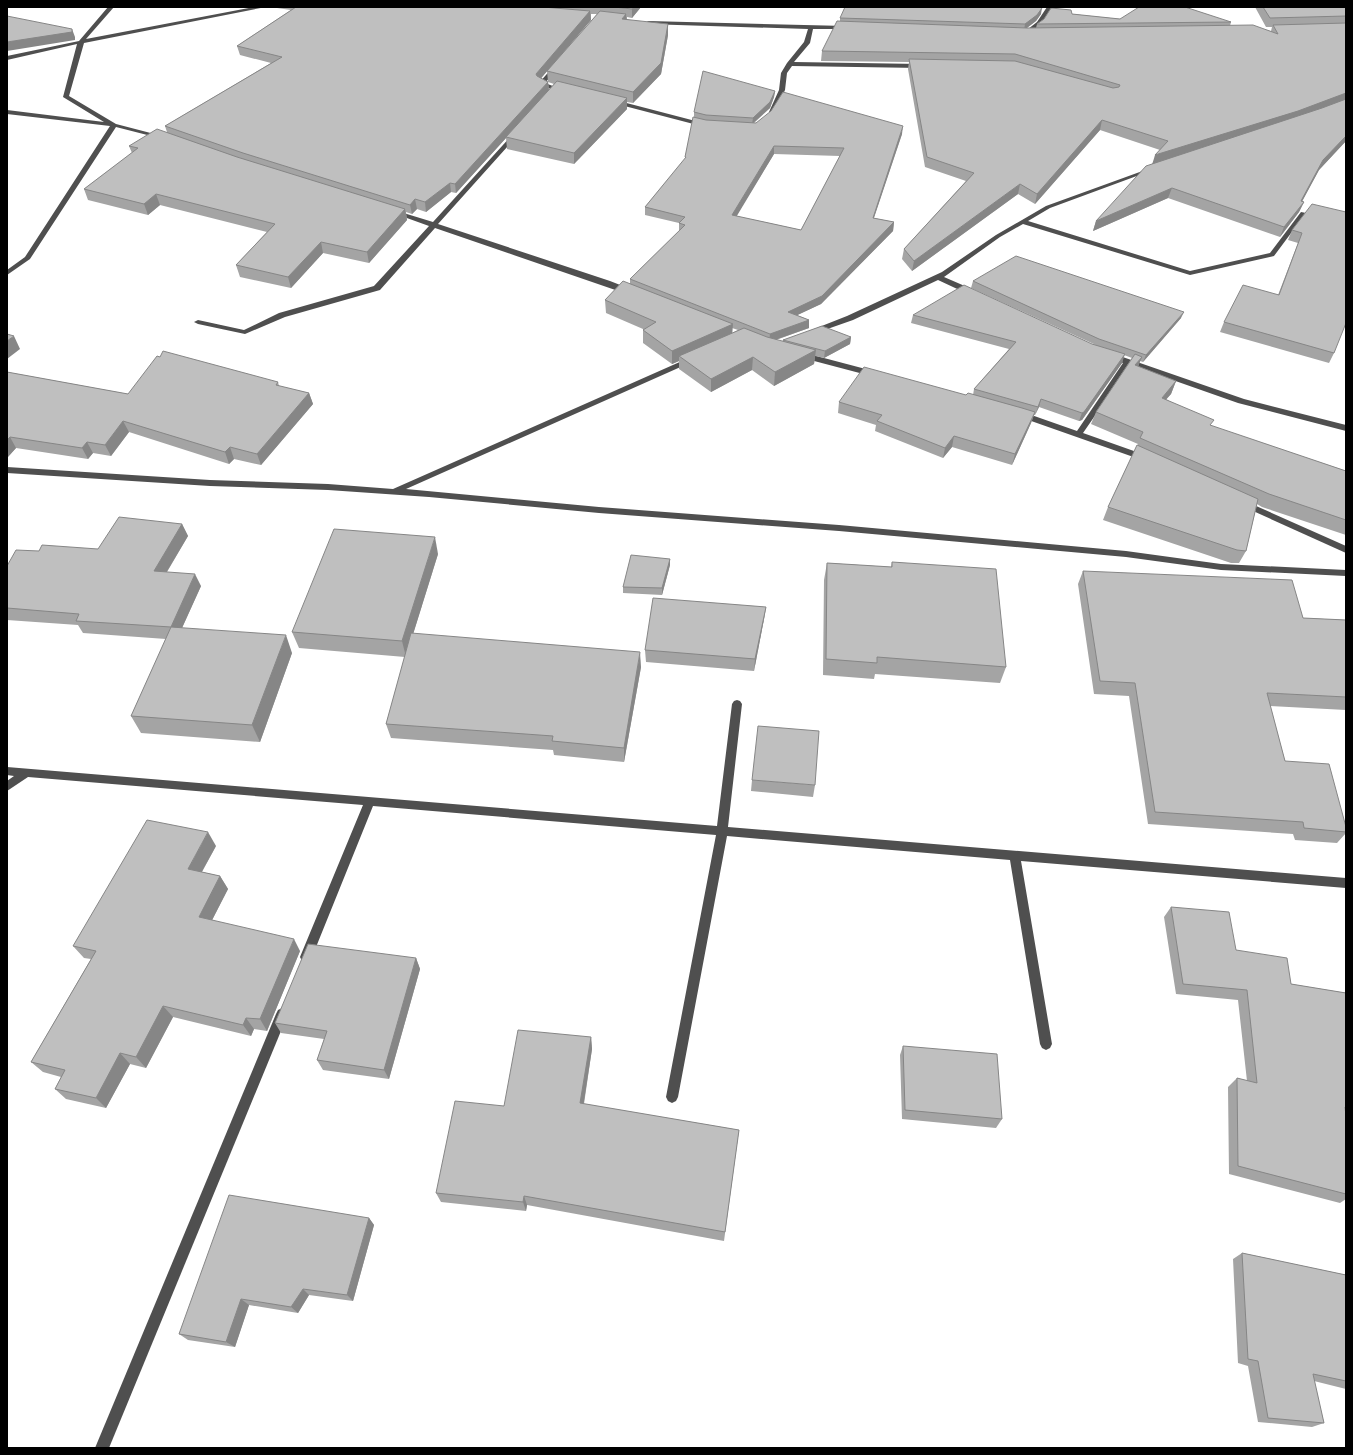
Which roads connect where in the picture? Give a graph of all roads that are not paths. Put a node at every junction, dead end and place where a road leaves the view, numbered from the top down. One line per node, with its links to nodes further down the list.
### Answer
1 (111, 7): 10 (street)
2 (263, 7): 10 (street)
3 (1050, 7): 8 (street)
4 (644, 22): 5 (street)
5 (811, 27): 6 (street); 13 (street)
6 (851, 28)
7 (1018, 34): 8 (street)
8 (1026, 34): 9 (street)
9 (1033, 34)
10 (81, 42): 11 (street); 19 (street)
11 (7, 58)
12 (562, 60): 15 (street)
13 (789, 64): 14 (street); 18 (street)
14 (925, 66)
15 (546, 100)
16 (605, 100): 20 (street)
17 (7, 112): 19 (street)
18 (764, 119)
19 (114, 125): 22 (street); 28 (street)
20 (713, 126)
21 (519, 130): 27 (street)
22 (167, 138)
23 (1155, 168): 26 (street)
24 (391, 211): 27 (street)
25 (1303, 213): 26 (street)
26 (1023, 222): 29 (street)
27 (435, 225): 30 (street); 32 (street)
28 (7, 272)
29 (938, 277): 31 (street); 33 (street)
30 (636, 294)
31 (981, 297)
32 (198, 322)
33 (806, 334)
34 (792, 352): 38 (street)
35 (1100, 352): 37 (street)
36 (700, 355): 44 (street)
37 (1128, 362): 40 (street); 41 (street)
38 (881, 376)
39 (1014, 413): 41 (street)
40 (1346, 428)
41 (1078, 435): 42 (street)
42 (1154, 462)
43 (7, 470): 44 (street)
44 (393, 492): 47 (street)
45 (1239, 501): 46 (street)
46 (1346, 550)
47 (1346, 573)
48 (737, 704): 53 (street)
49 (7, 770): 50 (street)
50 (27, 772): 51 (street); 52 (street)
51 (7, 787)
52 (370, 801): 53 (street); 56 (street)
53 (722, 830): 54 (street); 59 (street)
54 (1015, 855): 55 (street); 58 (street)
55 (1346, 883)
56 (300, 970)
57 (288, 999): 60 (street)
58 (1046, 1044)
59 (672, 1097)
60 (102, 1448)

